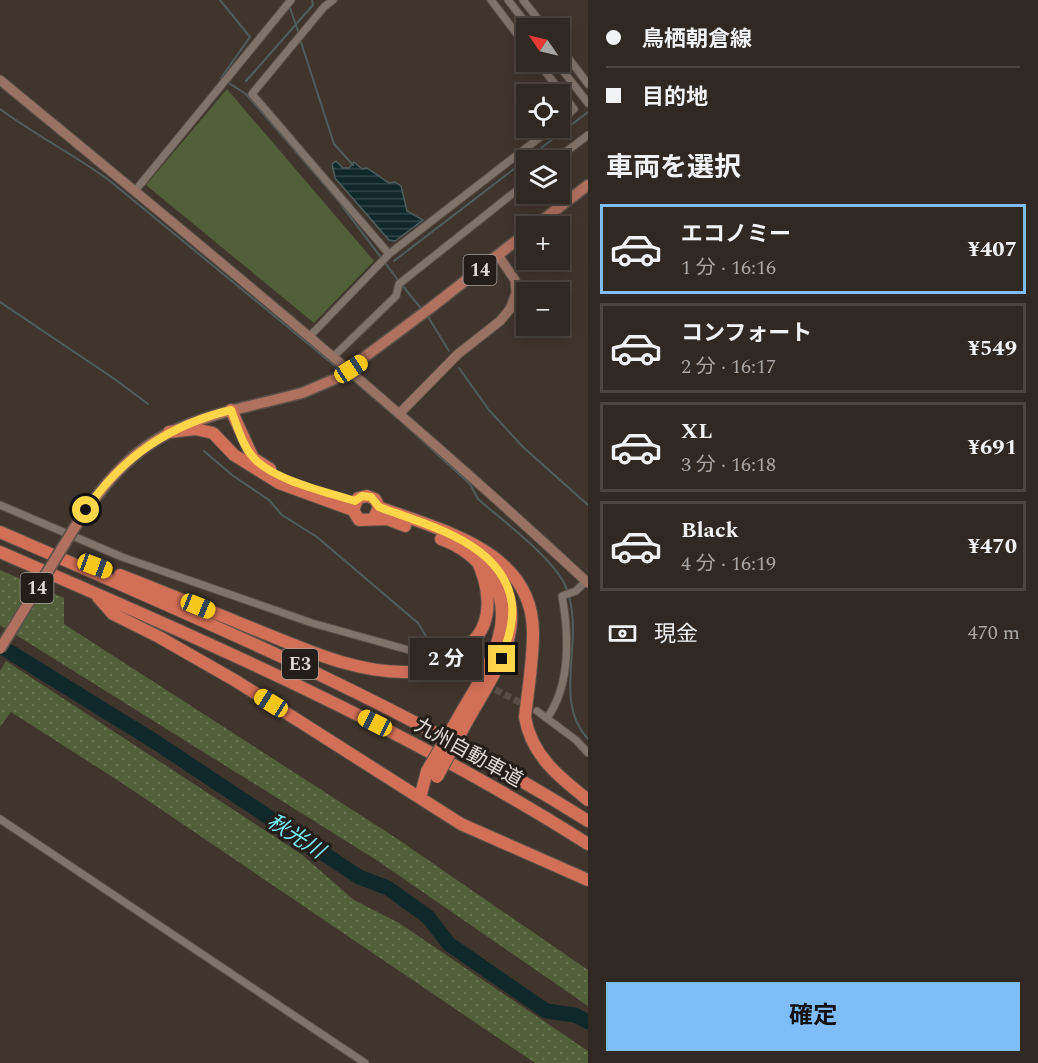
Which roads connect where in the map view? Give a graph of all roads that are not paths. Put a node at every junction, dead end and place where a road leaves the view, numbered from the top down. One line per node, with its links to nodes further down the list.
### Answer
1 (291, 0): 20 (street)
2 (490, 0): 8 (street)
3 (507, 0): 6 (street)
4 (523, 0): 7 (street)
5 (330, 1): 24 (street)
6 (522, 18)
7 (537, 18)
8 (516, 33)
9 (570, 60): 14 (street)
10 (546, 72): 13 (street)
11 (564, 72): 15 (street)
12 (0, 80): 20 (street)
13 (555, 84)
14 (588, 84)
15 (588, 103)
16 (588, 135): 18 (street)
17 (539, 138): 24 (street)
18 (568, 150)
19 (588, 185): 22 (main road)
20 (135, 191): 26 (street)
21 (516, 191): 27 (street)
22 (548, 216)
23 (516, 241): 25 (main road, 14)
24 (389, 254): 26 (street)
25 (498, 255): 28 (main road, 14, bridge); 29 (street)
26 (310, 336): 27 (street)
27 (334, 356): 29 (street)
28 (231, 410): 30 (main road, 14); 31 (highway); 33 (highway)
29 (400, 413): 39 (street)
30 (169, 432): 31 (highway); 41 (main road, 14, bridge)
31 (248, 465): 33 (highway)
32 (0, 505): 42 (street)
33 (354, 506): 34 (highway); 34 (highway)
34 (376, 513): 36 (highway); 38 (highway)
35 (0, 532): 38 (highway); 50 (highway, 九州自動車道 / E3)
36 (455, 536): 45 (highway); 48 (highway)
37 (0, 552): 40 (highway, 九州自動車道 / E3)
38 (476, 558): 45 (highway)
39 (587, 582): 44 (street)
40 (94, 593): 47 (highway); 51 (highway, 九州自動車道 / E3)
41 (0, 649)
42 (430, 656)
43 (537, 711): 44 (street)
44 (547, 718): 46 (street)
45 (461, 723): 47 (highway, bridge)
46 (588, 753)
47 (420, 798): 52 (highway)
48 (588, 800)
49 (0, 819): 53 (street)
50 (588, 821)
51 (588, 844)
52 (588, 880)
53 (365, 1063)

